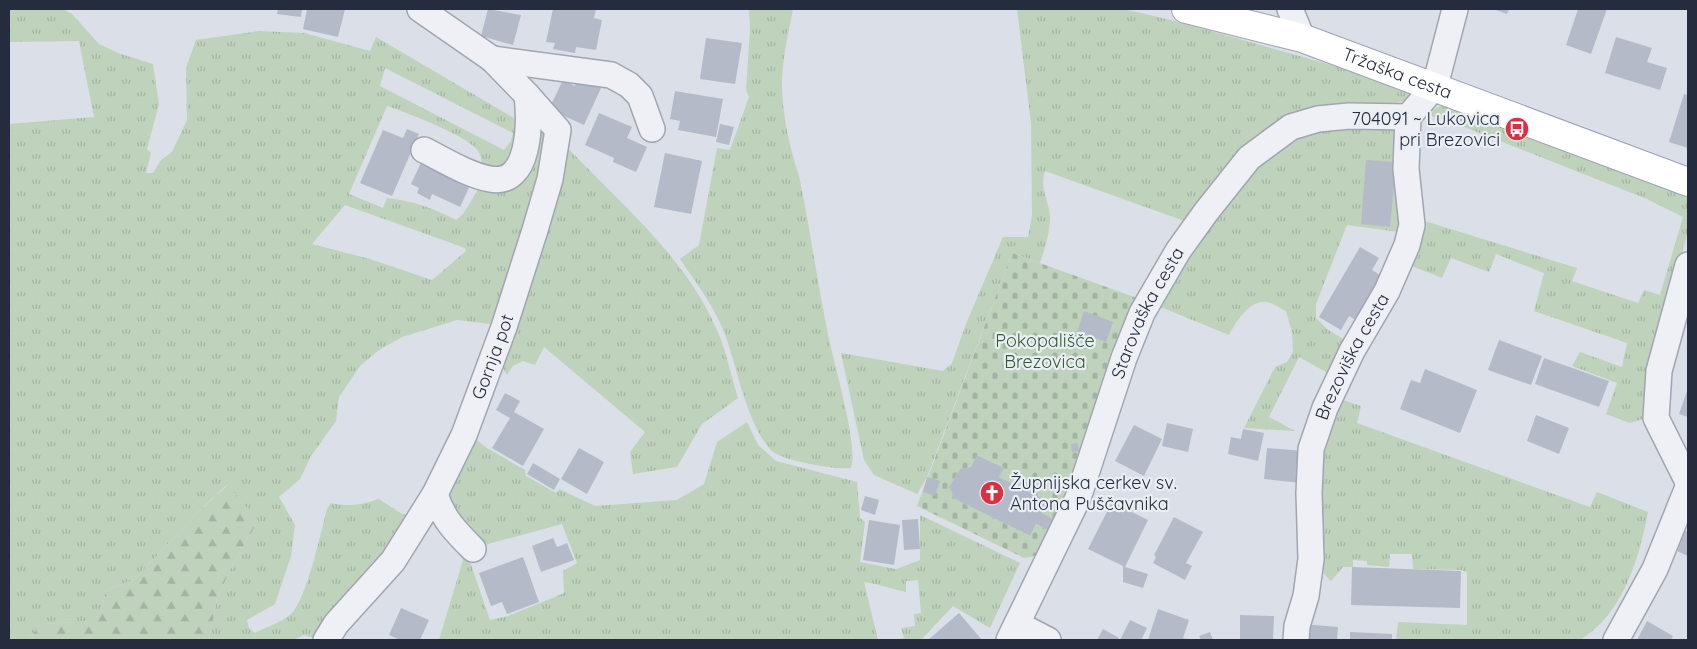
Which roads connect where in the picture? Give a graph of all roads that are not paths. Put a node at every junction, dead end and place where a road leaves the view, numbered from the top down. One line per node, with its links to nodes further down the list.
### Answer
1 (420, 9): 6 (street, Gornja pot)
2 (1186, 9): 5 (main road, Tržaška cesta)
3 (1290, 9): 5 (street)
4 (1455, 9): 7 (street)
5 (1302, 38): 7 (main road, Tržaška cesta)
6 (492, 59): 8 (street, Gornja pot); 10 (street, Gornja pot)
7 (1435, 86): 9 (street); 12 (main road, Tržaška cesta)
8 (528, 95): 11 (street); 16 (street, Gornja pot)
9 (1408, 117): 18 (street, Starovaška cesta); 21 (street, Brezoviška cesta)
10 (652, 129)
11 (424, 150)
12 (1688, 182)
13 (1688, 266): 14 (street)
14 (1688, 482)
15 (1688, 487): 22 (street)
16 (435, 494): 17 (street); 19 (street, Gornja pot)
17 (474, 549)
18 (1013, 632): 20 (street)
19 (326, 640)
20 (1048, 640)
21 (1296, 640)
22 (1616, 640)

